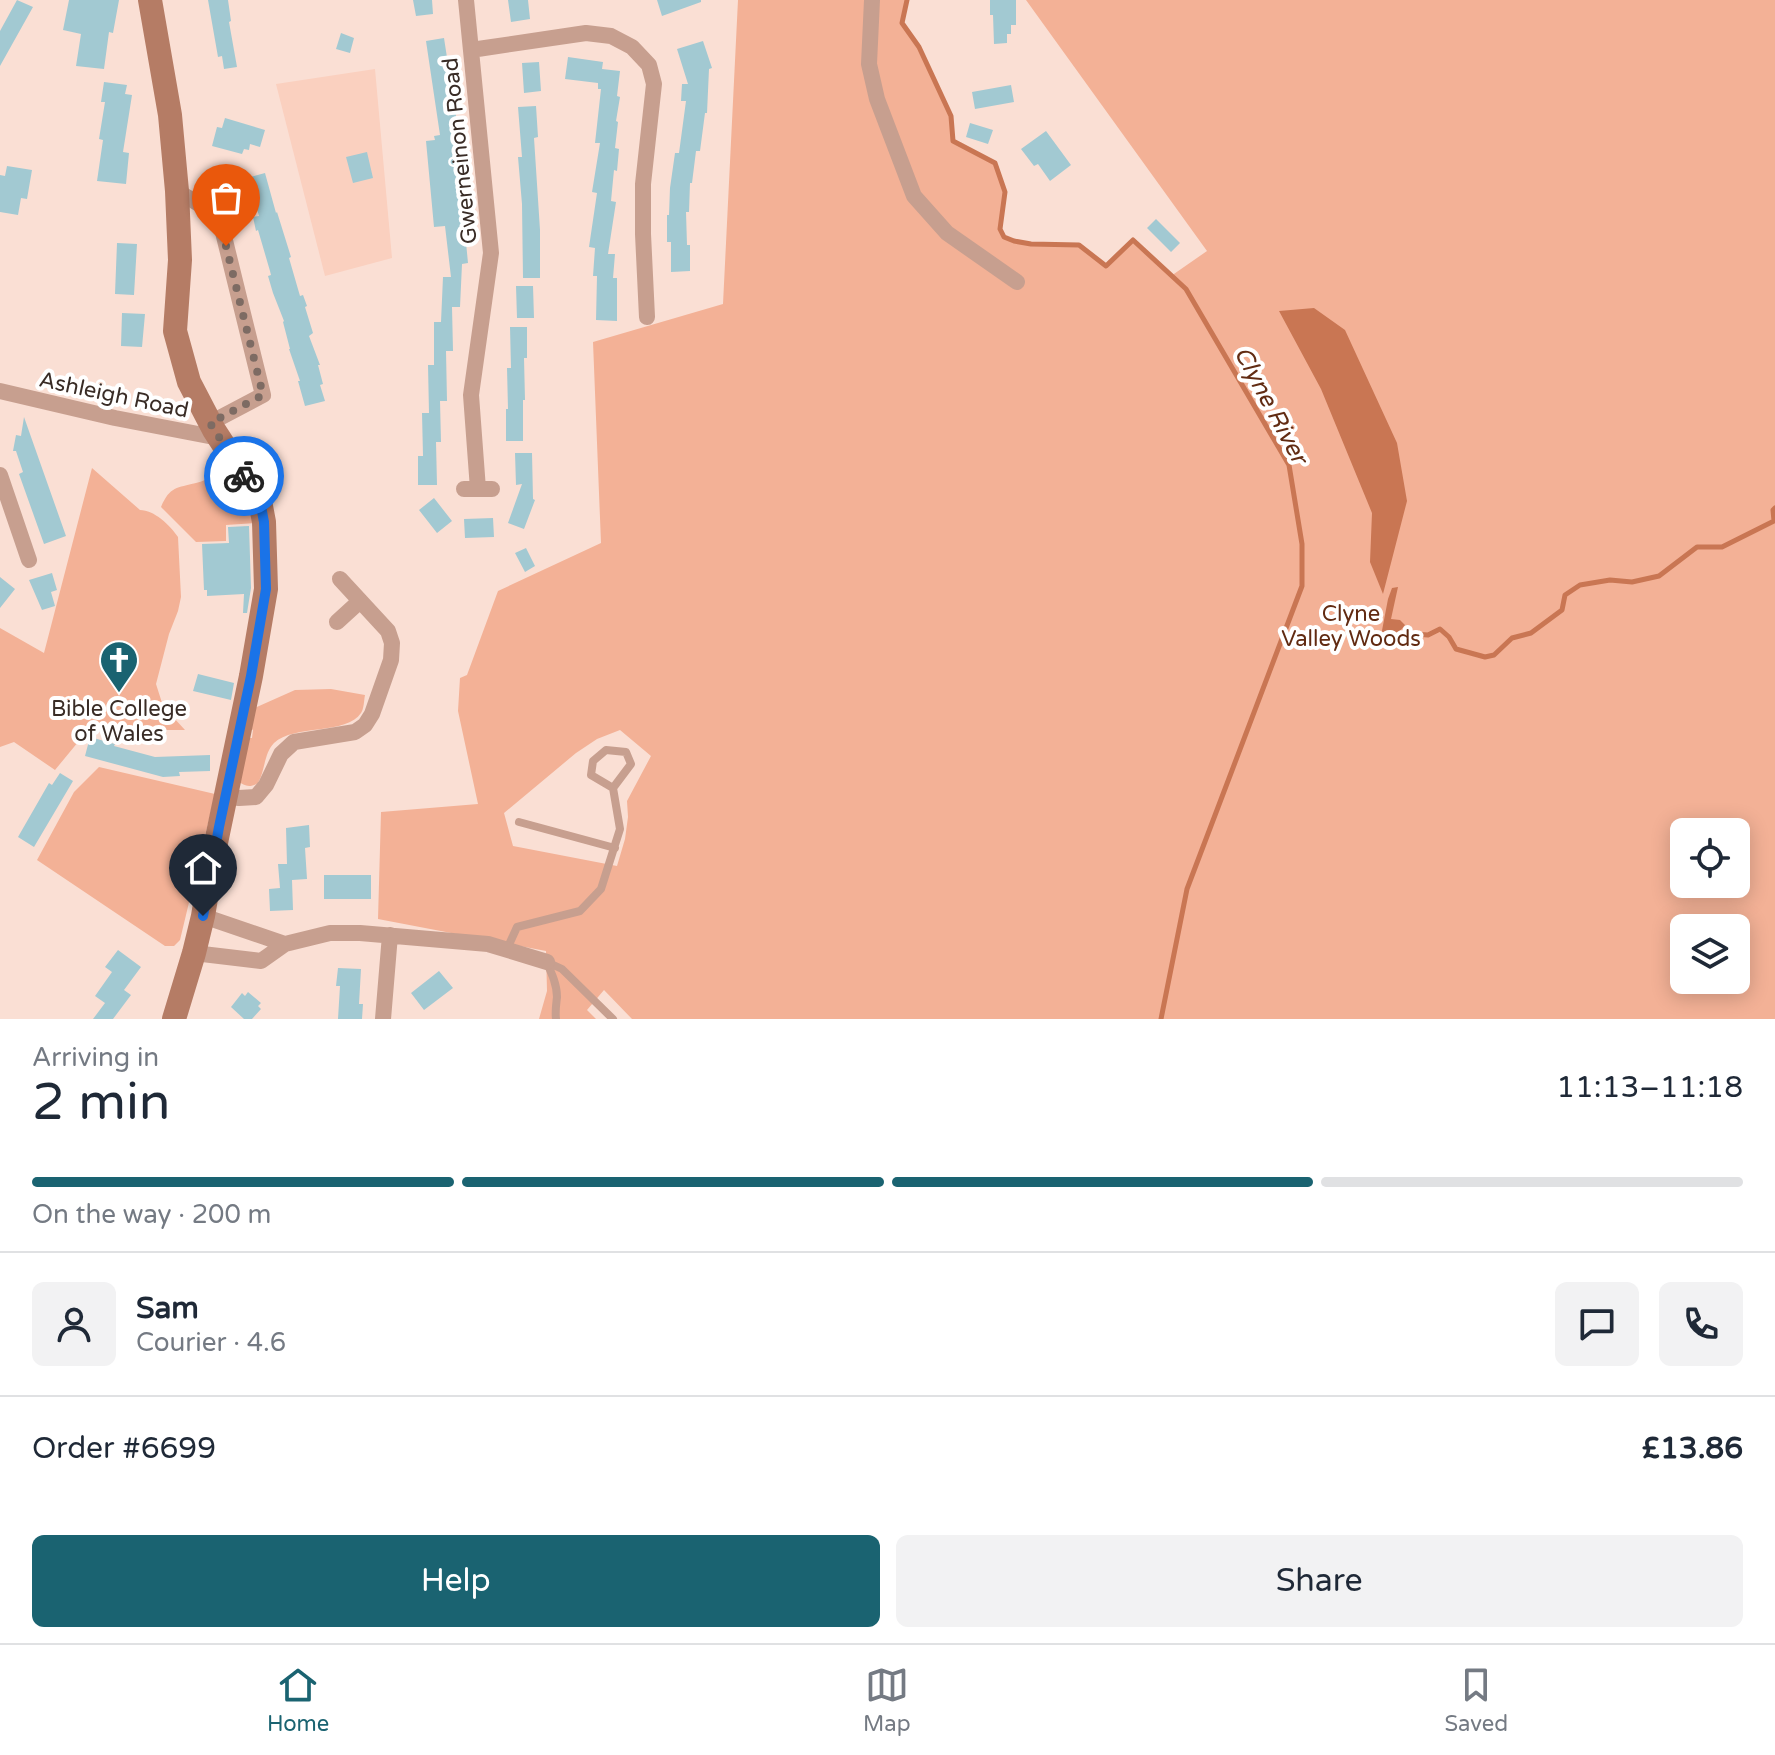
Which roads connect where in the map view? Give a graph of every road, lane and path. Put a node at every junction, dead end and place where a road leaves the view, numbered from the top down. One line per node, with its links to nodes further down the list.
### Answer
1 (150, 0): 5 (main road)
2 (466, 0): 4 (street, Gwerneinon Road)
3 (872, 0): 6 (street)
4 (471, 50): 7 (street); 11 (street, Gwerneinon Road)
5 (177, 191): 9 (main road); 9 (street)
6 (1017, 282)
7 (647, 317)
8 (0, 393): 9 (street, Ashleigh Road)
9 (215, 431): 17 (main road)
10 (0, 475): 12 (street)
11 (478, 489)
12 (29, 560)
13 (340, 579): 14 (street)
14 (360, 601): 15 (street); 17 (street)
15 (337, 622)
16 (613, 788): 16 (lane); 19 (lane)
17 (225, 796): 20 (main road)
18 (519, 822): 19 (lane)
19 (615, 848): 23 (lane)
20 (203, 916): 22 (street); 24 (main road)
21 (390, 935): 22 (street); 23 (street); 27 (street)
22 (285, 944): 24 (street)
23 (507, 949): 25 (street)
24 (194, 953): 26 (main road)
25 (547, 962): 28 (lane); 29 (lane)
26 (174, 1019)
27 (383, 1019)
28 (556, 1019)
29 (613, 1019)

